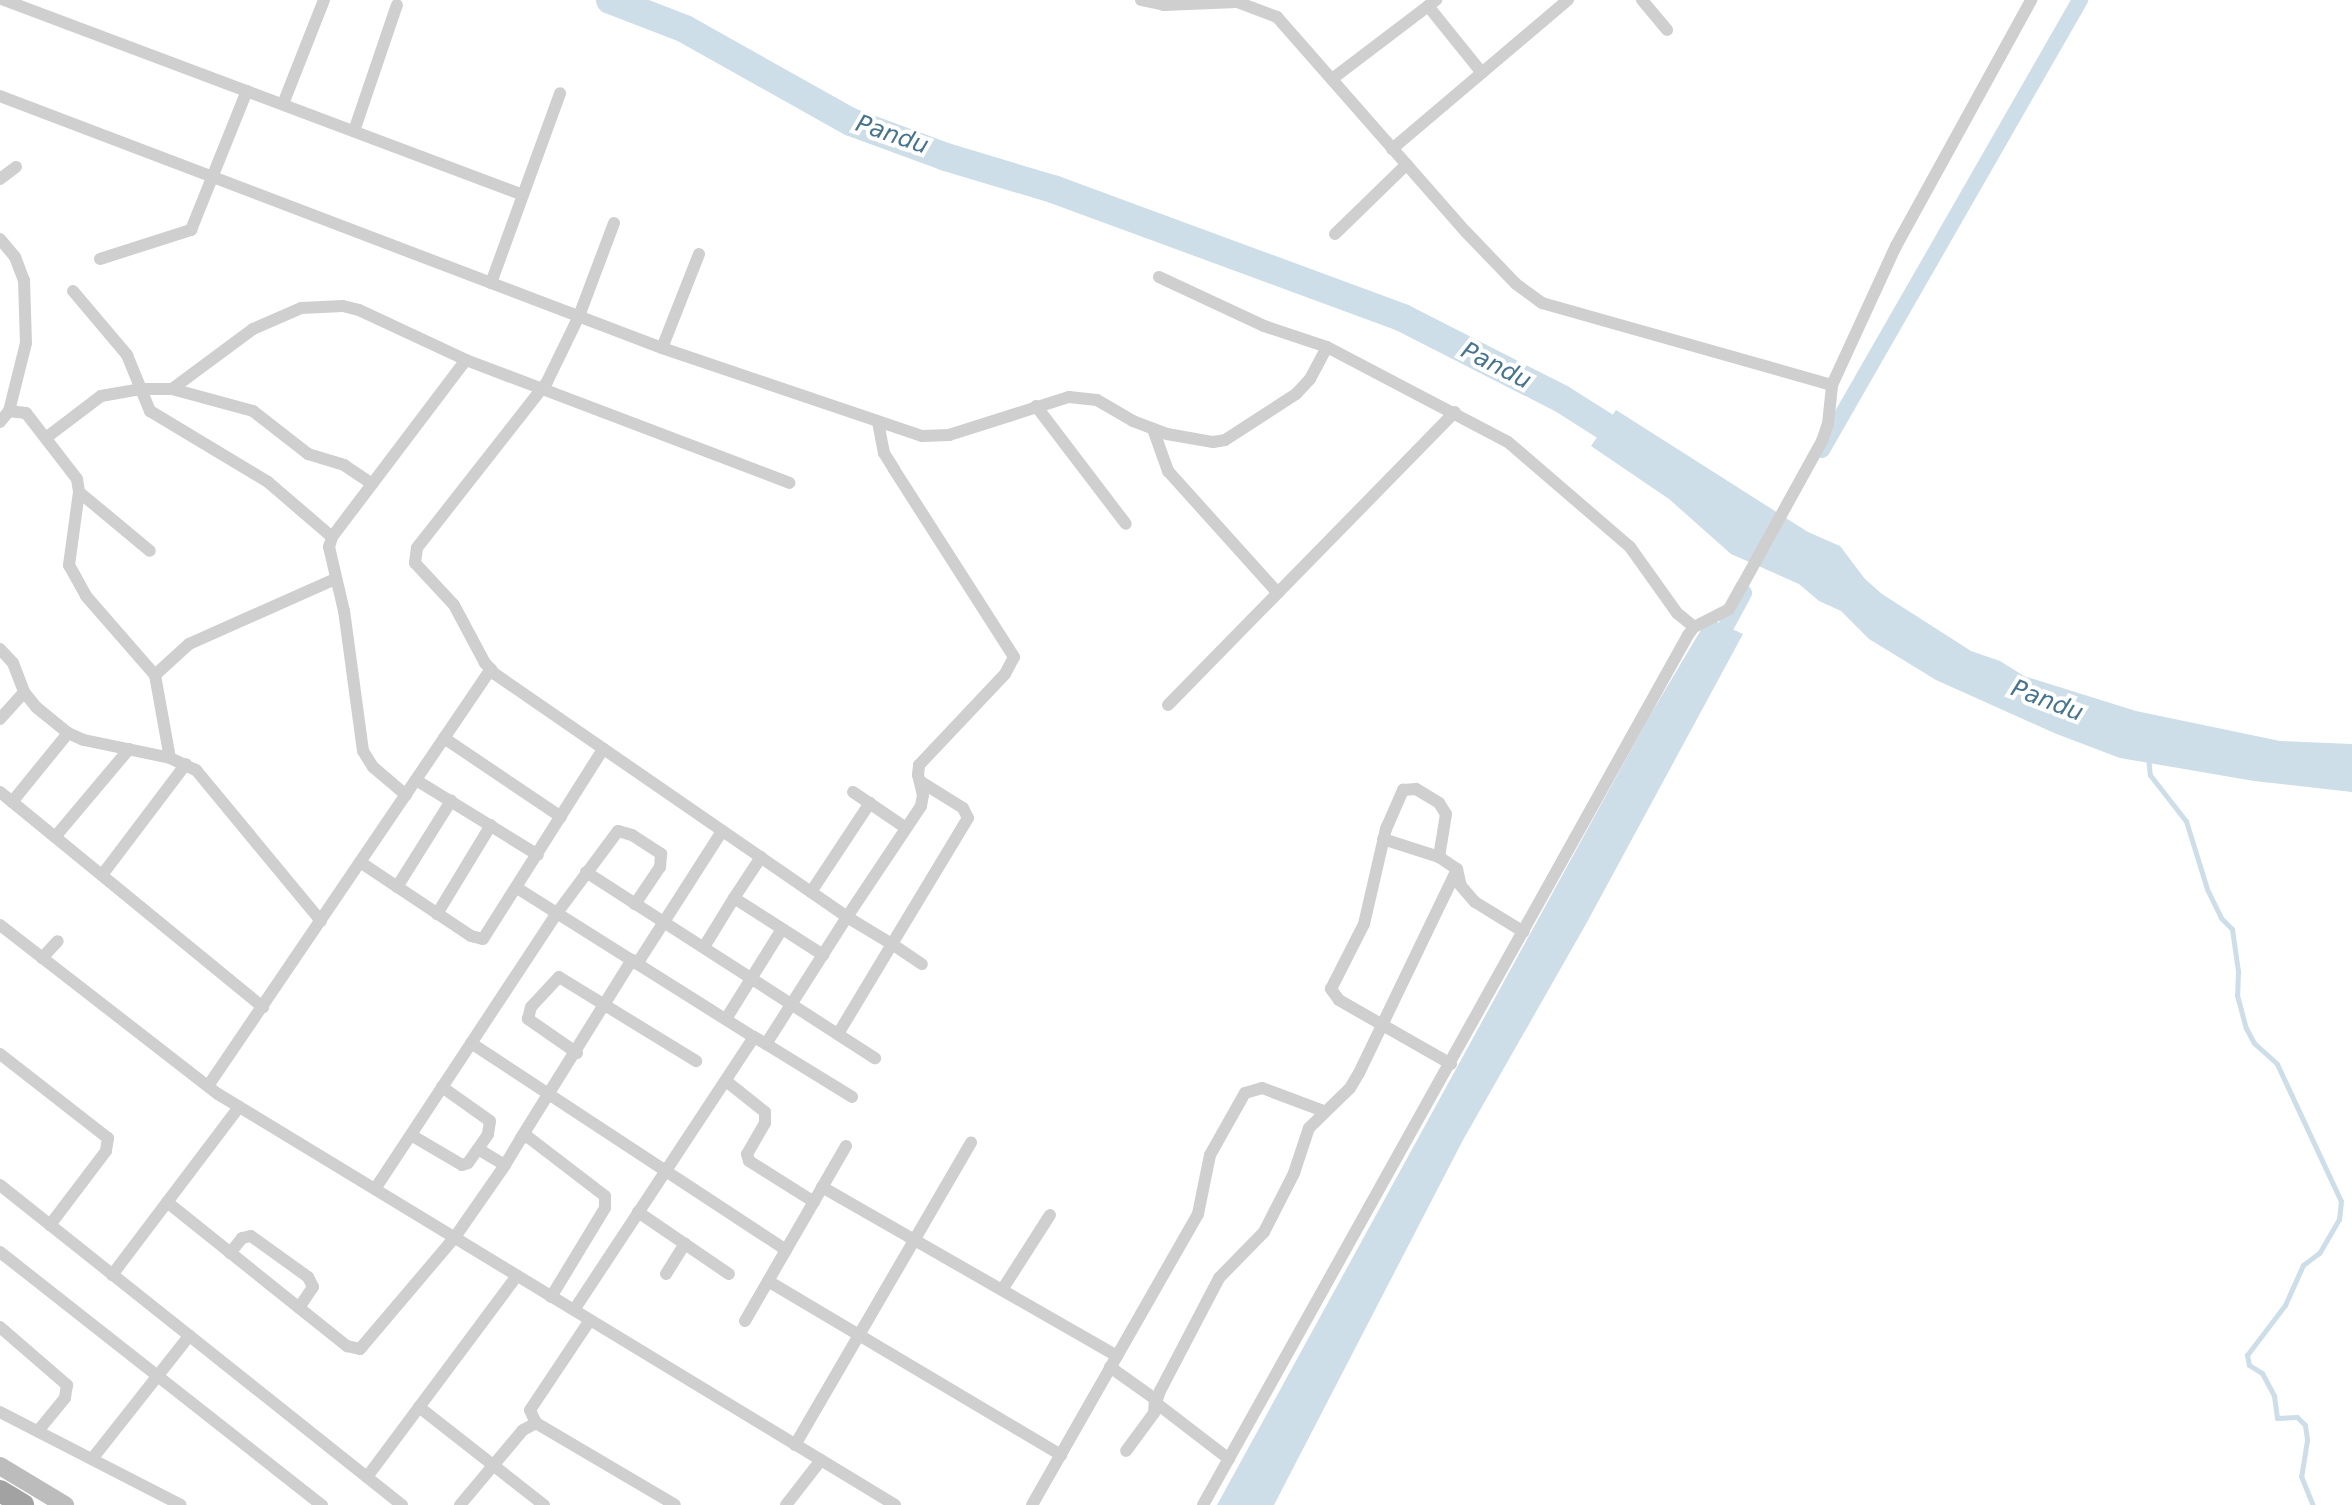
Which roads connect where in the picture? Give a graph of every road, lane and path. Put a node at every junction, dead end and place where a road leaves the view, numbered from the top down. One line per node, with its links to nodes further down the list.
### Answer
1 (4, 0): 14 (street)
2 (324, 0): 17 (street)
3 (1141, 0): 7 (street)
4 (1568, 0): 12 (street)
5 (1642, 0): 11 (street)
6 (2031, 0): 37 (street)
7 (1176, 2): 9 (street)
8 (1432, 3): 12 (street); 13 (street)
9 (1267, 4): 13 (street)
10 (397, 5): 18 (street)
11 (1667, 30)
12 (1482, 73): 19 (street)
13 (1332, 79): 19 (street)
14 (247, 91): 17 (street); 22 (street)
15 (560, 93): 24 (street)
16 (0, 96): 22 (street)
17 (283, 104): 18 (street)
18 (354, 131): 24 (street)
19 (1392, 149): 20 (street)
20 (1407, 164): 26 (street); 37 (street)
21 (16, 167): 23 (street)
22 (214, 178): 29 (street); 31 (street)
23 (0, 179)
24 (523, 195): 31 (street)
25 (614, 223): 33 (street)
26 (1335, 234)
27 (0, 239): 43 (street)
28 (699, 254): 35 (street)
29 (100, 259)
30 (1159, 277): 34 (street)
31 (491, 283): 33 (street)
32 (73, 291): 38 (street)
33 (579, 316): 35 (street); 40 (street)
34 (1327, 347): 42 (street); 45 (street)
35 (662, 348): 44 (street)
36 (466, 360): 39 (street); 40 (street); 48 (street)
37 (1832, 385): 55 (street)
38 (140, 389): 39 (street); 46 (street); 51 (street)
39 (172, 389): 48 (street)
40 (541, 389): 47 (street); 57 (street)
41 (1036, 406): 44 (street); 45 (street); 50 (street)
42 (1455, 412): 54 (street); 55 (street)
43 (4, 416): 46 (street)
44 (878, 423): 69 (street)
45 (1153, 429): 54 (street)
46 (47, 437): 49 (street)
47 (789, 483)
48 (372, 484): 51 (street)
49 (79, 492): 52 (street); 58 (street)
50 (1126, 524)
51 (332, 537): 53 (street)
52 (150, 551)
53 (335, 579): 58 (street); 72 (street)
54 (1278, 593): 60 (street)
55 (1694, 627): 101 (street)
56 (0, 649): 59 (street)
57 (491, 669): 63 (street); 65 (street)
58 (155, 675): 66 (street)
59 (24, 692): 61 (street); 62 (street)
60 (1168, 705)
61 (0, 719)
62 (68, 733): 64 (street); 74 (street)
63 (444, 738): 68 (street); 76 (street)
64 (129, 749): 66 (street); 80 (street)
65 (603, 749): 76 (street); 79 (street)
66 (170, 758): 67 (street)
67 (186, 764): 88 (street); 97 (street)
68 (416, 780): 72 (street); 73 (street)
69 (921, 782): 78 (street); 103 (street)
70 (0, 792): 74 (street)
71 (853, 792): 75 (street)
72 (406, 795): 85 (street)
73 (451, 801): 77 (street); 89 (street)
74 (12, 802): 80 (street)
75 (870, 803): 78 (street); 91 (street)
76 (561, 817): 82 (street)
77 (491, 825): 82 (street); 95 (street)
78 (906, 828): 96 (street)
79 (722, 831): 83 (street); 98 (street)
80 (55, 837): 88 (street)
81 (1383, 839): 84 (street); 84 (street); 114 (street)
82 (538, 855): 90 (street)
83 (761, 857): 91 (street); 92 (street)
84 (1439, 857): 86 (street)
85 (360, 862): 89 (street); 97 (street)
86 (1457, 869): 101 (street); 114 (street)
87 (586, 872): 93 (street); 93 (street); 94 (street)
88 (102, 875): 112 (street)
89 (397, 887): 95 (street)
90 (517, 888): 94 (street); 95 (street)
91 (811, 892): 96 (street)
92 (734, 898): 100 (street); 104 (street)
93 (635, 904): 98 (street)
94 (557, 913): 107 (street); 117 (street)
95 (437, 914)
96 (847, 917): 103 (street); 105 (street)
97 (321, 921): 112 (street)
98 (664, 922): 104 (street); 107 (street)
99 (0, 925): 106 (street)
100 (782, 929): 105 (street); 109 (street)
101 (1524, 932): 122 (street)
102 (58, 941): 106 (street)
103 (892, 944): 108 (street); 115 (street)
104 (704, 947): 109 (street)
105 (823, 955): 111 (street)
106 (42, 958): 124 (street)
107 (635, 962): 110 (street); 113 (street)
108 (922, 964)
109 (751, 978): 111 (street); 113 (street)
110 (606, 1004): 118 (street); 118 (street); 121 (street)
111 (791, 1004): 115 (street); 116 (street)
112 (263, 1007): 124 (street)
113 (726, 1019): 116 (street)
114 (1384, 1026): 122 (street); 129 (street)
115 (838, 1034): 120 (street)
116 (760, 1040): 123 (street); 127 (street)
117 (471, 1043): 125 (street); 126 (street)
118 (577, 1053): 126 (street)
119 (0, 1054): 144 (street)
120 (875, 1058)
121 (696, 1061)
122 (1451, 1064): 175 (street)
123 (726, 1081): 136 (street); 141 (street)
124 (208, 1086): 128 (street)
125 (442, 1087): 130 (street); 134 (street)
126 (551, 1096): 131 (street); 136 (street)
127 (852, 1097)
128 (239, 1107): 139 (street); 140 (street)
129 (1324, 1111): 165 (street); 175 (street)
130 (411, 1135): 134 (street); 139 (street)
131 (521, 1138): 135 (street); 157 (street)
132 (971, 1143): 146 (street)
133 (846, 1146): 138 (street)
134 (478, 1149): 135 (street)
135 (505, 1165): 145 (street)
136 (666, 1172): 142 (street); 148 (street)
137 (0, 1185): 144 (street)
138 (822, 1187): 141 (street); 146 (street)
139 (375, 1189): 145 (street)
140 (167, 1202): 150 (street); 153 (street)
141 (814, 1202): 148 (street)
142 (638, 1212): 147 (street); 159 (street)
143 (1050, 1215): 156 (street)
144 (50, 1225): 153 (street)
145 (455, 1237): 154 (street); 158 (street)
146 (915, 1240): 156 (street); 164 (street)
147 (685, 1244): 151 (street); 152 (street)
148 (786, 1250): 155 (street)
149 (0, 1252): 166 (street)
150 (230, 1253): 158 (street); 158 (street)
151 (666, 1274)
152 (729, 1274)
153 (112, 1275): 163 (street)
154 (517, 1276): 157 (street); 167 (street)
155 (768, 1281): 161 (street); 164 (street)
156 (1002, 1290): 165 (street)
157 (551, 1297): 159 (street)
158 (299, 1308)
159 (574, 1310): 160 (street)
160 (590, 1320): 169 (street); 171 (street)
161 (745, 1321)
162 (0, 1327): 170 (street)
163 (189, 1336): 166 (street); 179 (street)
164 (859, 1336): 171 (street); 173 (street)
165 (1113, 1362): 172 (street); 173 (street)
166 (159, 1375): 174 (street); 184 (street)
167 (419, 1407): 177 (street); 179 (street)
168 (0, 1412): 170 (street)
169 (536, 1423): 177 (street); 188 (street)
170 (38, 1431): 174 (street)
171 (795, 1445): 176 (street)
172 (1126, 1451)
173 (1061, 1455): 191 (street)
174 (92, 1459): 183 (street)
175 (1229, 1459): 192 (street)
176 (821, 1460): 189 (street); 190 (street)
177 (494, 1465): 186 (street); 187 (street)
178 (0, 1466): 182 (main road)
179 (367, 1477): 185 (street)
180 (0, 1491): 181 (highway)
181 (23, 1505)
182 (65, 1505)
183 (181, 1505)
184 (322, 1505)
185 (402, 1505)
186 (460, 1505)
187 (544, 1505)
188 (675, 1505)
189 (786, 1505)
190 (895, 1505)
191 (1032, 1505)
192 (1203, 1505)

